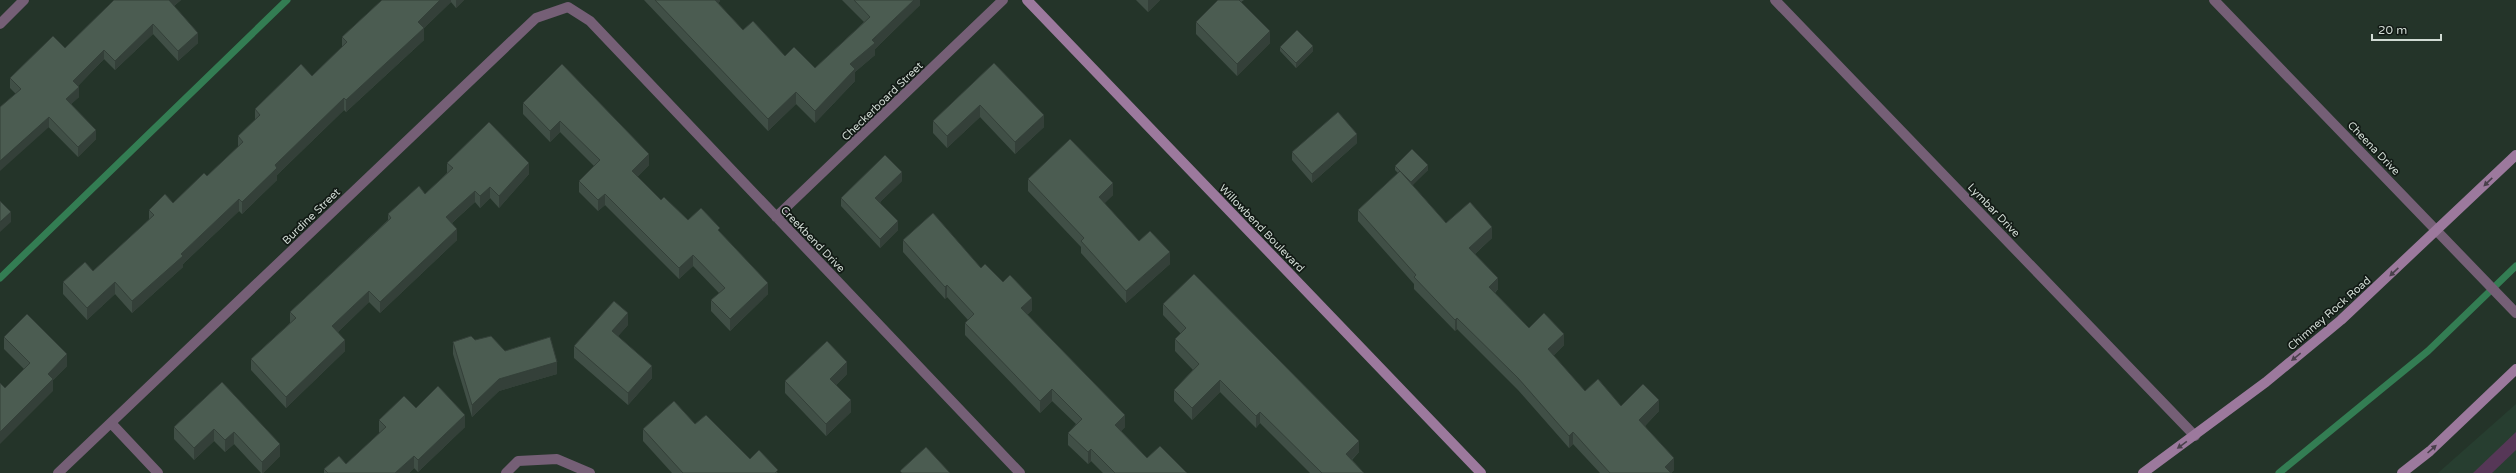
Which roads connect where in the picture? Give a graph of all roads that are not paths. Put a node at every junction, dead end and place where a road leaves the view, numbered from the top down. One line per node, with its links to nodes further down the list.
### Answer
1 (24, 0): 7 (street)
2 (1003, 0): 9 (street, Checkerboard Street)
3 (1027, 0): 20 (main road, Willowbend Boulevard)
4 (1775, 0): 14 (street, Lymbar Drive)
5 (2214, 0): 10 (street, Cheena Drive)
6 (590, 21): 9 (street, Creekbend Drive); 13 (street, Burdine Street)
7 (0, 24)
8 (2516, 155): 10 (main road, Chimney Rock Road, one-way to 10)
9 (776, 217): 19 (street, Creekbend Drive)
10 (2438, 231): 11 (street, Cheena Drive); 14 (main road, Chimney Rock Road, one-way to 14)
11 (2516, 313)
12 (2516, 369): 22 (main road, one-way to 12)
13 (111, 424): 15 (street, Burdine Street); 16 (street)
14 (2195, 436): 21 (main road, Chimney Rock Road, one-way to 21)
15 (58, 473)
16 (158, 473)
17 (506, 473): 18 (street)
18 (590, 473)
19 (1020, 473)
20 (1481, 473)
21 (2143, 473)
22 (2402, 473)

